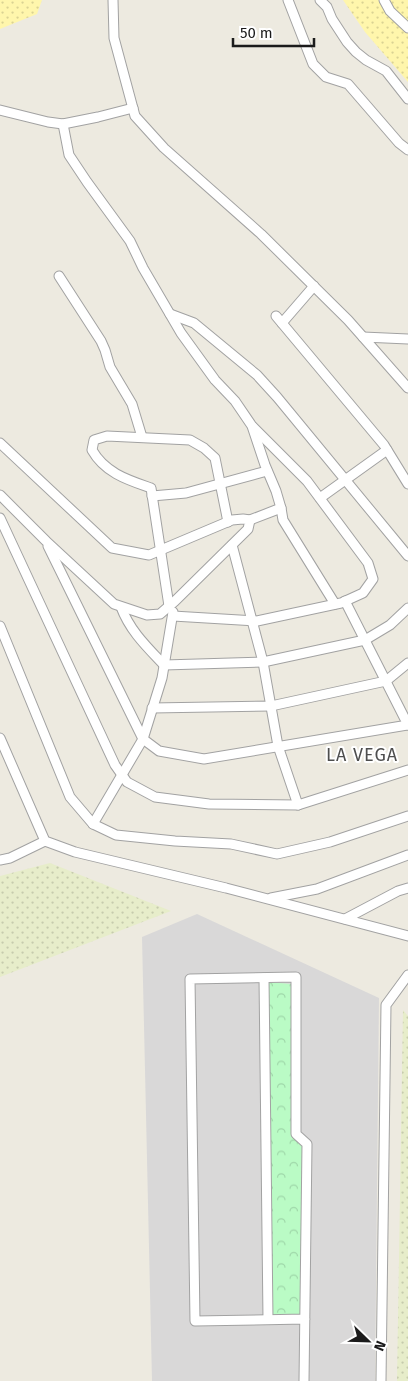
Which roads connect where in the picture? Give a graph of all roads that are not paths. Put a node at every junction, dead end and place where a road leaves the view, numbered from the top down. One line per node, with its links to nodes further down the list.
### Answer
1 (113, 0): 7 (street)
2 (288, 0): 10 (street)
3 (320, 0): 6 (street)
4 (384, 0): 5 (street)
5 (408, 28)
6 (408, 99)
7 (133, 108): 9 (street); 12 (street)
8 (0, 110): 9 (street)
9 (63, 124): 13 (street)
10 (408, 150)
11 (59, 276): 18 (street)
12 (314, 286): 14 (street); 20 (street)
13 (170, 314): 17 (street); 22 (street)
14 (363, 337): 15 (street); 16 (street)
15 (408, 339)
16 (408, 388)
17 (252, 426): 21 (street); 27 (street)
18 (142, 437): 23 (street); 26 (street)
19 (0, 443): 34 (street)
20 (387, 450): 22 (street); 24 (street)
21 (267, 471): 23 (street); 28 (street)
22 (346, 480): 27 (street); 35 (street)
23 (221, 484): 26 (street); 31 (street)
24 (408, 484)
25 (0, 495): 32 (street)
26 (152, 496): 34 (street)
27 (320, 498): 36 (street)
28 (281, 508): 30 (street); 38 (street)
29 (0, 518): 56 (street)
30 (250, 520): 31 (street); 33 (street)
31 (228, 522): 34 (street)
32 (46, 542): 39 (street); 53 (street)
33 (232, 545): 37 (street); 42 (street)
34 (161, 550): 37 (street)
35 (408, 556)
36 (345, 601): 38 (street); 44 (street)
37 (172, 604): 39 (street); 41 (street)
38 (336, 604): 42 (street)
39 (122, 607): 47 (street)
40 (408, 608): 44 (street)
41 (173, 616): 42 (street); 47 (street)
42 (252, 621): 45 (street)
43 (0, 626): 59 (street)
44 (365, 640): 45 (street); 48 (street)
45 (263, 662): 47 (street); 49 (street)
46 (408, 663): 48 (street)
47 (164, 665): 50 (street)
48 (386, 681): 49 (street); 51 (street)
49 (271, 706): 50 (street); 54 (street)
50 (152, 708): 53 (street)
51 (408, 725): 54 (street)
52 (0, 738): 60 (street)
53 (143, 739): 54 (street); 56 (street)
54 (278, 746): 57 (street)
55 (408, 770): 57 (street)
56 (123, 776): 57 (street); 59 (street)
57 (298, 805)
58 (408, 816): 59 (street)
59 (93, 824)
60 (45, 841): 62 (street); 64 (street)
61 (408, 855): 64 (street)
62 (0, 860)
63 (408, 888): 65 (street)
64 (268, 899): 65 (street)
65 (345, 919): 66 (street)
66 (408, 936)
67 (408, 975): 72 (street)
68 (264, 978): 69 (street); 69 (street); 70 (street)
69 (268, 1319): 70 (street)
70 (305, 1319): 71 (street)
71 (304, 1381)
72 (381, 1381)

